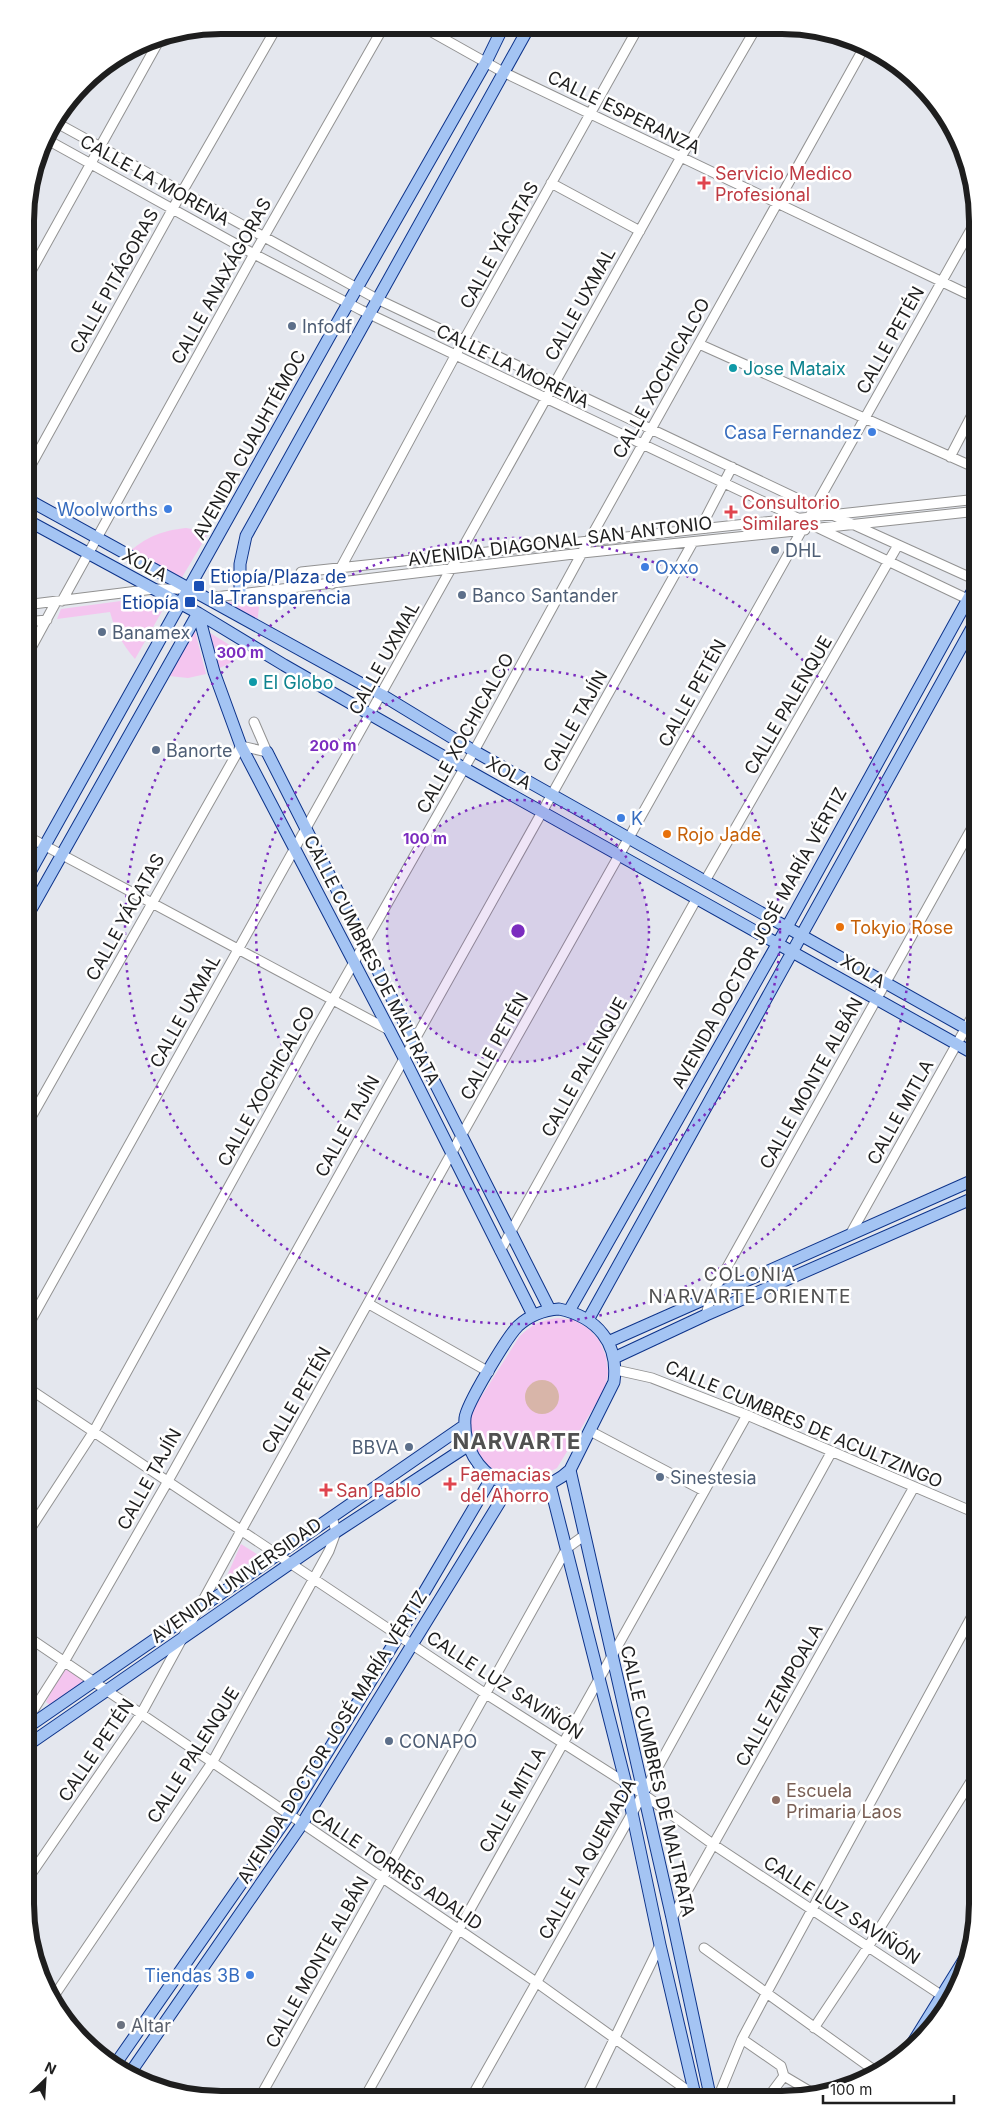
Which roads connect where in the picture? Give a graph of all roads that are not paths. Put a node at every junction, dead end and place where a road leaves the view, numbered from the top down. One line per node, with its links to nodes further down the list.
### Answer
1 (273, 34): 19 (street, CALLE PITÁGORAS)
2 (379, 34): 24 (street, CALLE ANAXÁGORAS)
3 (435, 34): 10 (street, CALLE ESPERANZA)
4 (500, 34): 10 (main road, AVENIDA CUAUHTÉMOC)
5 (525, 34): 11 (main road)
6 (635, 34): 12 (street, CALLE YÁCATAS)
7 (753, 34): 16 (street, CALLE UXMAL)
8 (156, 46): 15 (street)
9 (862, 52): 20 (street, CALLE XOCHICALCO)
10 (486, 62): 11 (street, CALLE ESPERANZA); 28 (main road, AVENIDA CUAUHTÉMOC)
11 (503, 72): 12 (street, CALLE ESPERANZA); 30 (main road)
12 (590, 114): 16 (street, CALLE ESPERANZA); 18 (street, CALLE YÁCATAS)
13 (60, 125): 15 (street, CALLE LA MORENA)
14 (51, 142): 17 (street, CALLE LA MORENA)
15 (99, 146): 17 (street); 19 (street, CALLE LA MORENA)
16 (681, 157): 20 (street, CALLE ESPERANZA); 22 (street, CALLE UXMAL)
17 (90, 163): 21 (street, CALLE LA MORENA); 26 (street)
18 (551, 184): 22 (street); 33 (street, CALLE YÁCATAS)
19 (182, 192): 21 (street, CALLE PITÁGORAS); 24 (street, CALLE LA MORENA)
20 (778, 203): 27 (street, CALLE ESPERANZA); 34 (street, CALLE XOCHICALCO)
21 (173, 209): 25 (street, CALLE LA MORENA); 43 (street, CALLE PITÁGORAS)
22 (640, 231): 36 (street, CALLE UXMAL)
23 (969, 233): 27 (street, CALLE PETÉN)
24 (264, 238): 25 (street, CALLE ANAXÁGORAS); 28 (street, CALLE LA MORENA)
25 (254, 254): 31 (street, CALLE LA MORENA); 58 (street, CALLE ANAXÁGORAS)
26 (34, 266)
27 (942, 281): 29 (street, CALLE ESPERANZA); 38 (street, CALLE PETÉN)
28 (357, 289): 30 (street, CALLE LA MORENA); 31 (main road, AVENIDA CUAUHTÉMOC)
29 (969, 294)
30 (377, 299): 32 (main road); 33 (street, CALLE LA MORENA)
31 (348, 303): 32 (street, CALLE LA MORENA); 72 (main road, AVENIDA CUAUHTÉMOC)
32 (369, 314): 35 (street, CALLE LA MORENA); 73 (main road)
33 (464, 340): 35 (street, CALLE YÁCATAS); 36 (street, CALLE LA MORENA)
34 (699, 344): 38 (street); 40 (street, CALLE XOCHICALCO)
35 (455, 356): 37 (street, CALLE LA MORENA); 66 (street, CALLE YÁCATAS)
36 (556, 382): 37 (street, CALLE UXMAL); 40 (street, CALLE LA MORENA)
37 (546, 400): 41 (street, CALLE LA MORENA); 64 (street, CALLE UXMAL)
38 (865, 418): 42 (street); 49 (street, CALLE PETÉN)
39 (969, 420): 42 (street)
40 (652, 428): 41 (street, CALLE XOCHICALCO); 45 (street, CALLE LA MORENA)
41 (642, 445): 46 (street, CALLE LA MORENA); 59 (street, CALLE XOCHICALCO)
42 (950, 456): 44 (street)
43 (34, 460)
44 (969, 465)
45 (732, 467): 46 (street); 49 (street, CALLE LA MORENA)
46 (724, 484): 52 (street, CALLE LA MORENA); 57 (street)
47 (969, 500): 51 (street, AVENIDA DIAGONAL SAN ANTONIO)
48 (34, 503): 58 (main road, XOLA)
49 (815, 507): 51 (street, CALLE LA MORENA); 53 (street, CALLE PETÉN)
50 (969, 513): 55 (street, AVENIDA DIAGONAL SAN ANTONIO)
51 (830, 514): 53 (street, AVENIDA DIAGONAL SAN ANTONIO); 55 (street, CALLE LA MORENA)
52 (796, 518): 53 (street, CALLE LA MORENA); 57 (street, AVENIDA DIAGONAL SAN ANTONIO)
53 (806, 523): 56 (street, AVENIDA DIAGONAL SAN ANTONIO); 60 (street, AVENIDA DIAGONAL SAN ANTONIO); 96 (street, CALLE PETÉN)
54 (34, 524): 63 (main road, XOLA)
55 (853, 524): 56 (street, AVENIDA DIAGONAL SAN ANTONIO); 61 (street, CALLE LA MORENA)
56 (819, 528): 65 (street)
57 (700, 529): 59 (street, AVENIDA DIAGONAL SAN ANTONIO)
58 (98, 538): 63 (street, CALLE ANAXÁGORAS); 72 (main road, XOLA)
59 (589, 541): 62 (street, CALLE XOCHICALCO); 64 (street, AVENIDA DIAGONAL SAN ANTONIO)
60 (693, 542): 62 (street, AVENIDA DIAGONAL SAN ANTONIO); 92 (street, CALLE TAJÍN)
61 (898, 545): 65 (street, CALLE PALENQUE); 69 (street, CALLE LA MORENA)
62 (582, 553): 67 (street, AVENIDA DIAGONAL SAN ANTONIO); 89 (street, CALLE XOCHICALCO)
63 (89, 554): 71 (main road, XOLA); 77 (street, CALLE ANAXÁGORAS)
64 (460, 555): 66 (street, AVENIDA DIAGONAL SAN ANTONIO); 67 (street, CALLE UXMAL)
65 (888, 562): 76 (street); 103 (street, CALLE PALENQUE)
66 (341, 568): 68 (street, AVENIDA DIAGONAL SAN ANTONIO); 70 (street, CALLE YÁCATAS)
67 (452, 570): 70 (street, AVENIDA DIAGONAL SAN ANTONIO); 85 (street, CALLE UXMAL)
68 (301, 572)
69 (969, 577)
70 (332, 584): 73 (street, AVENIDA DIAGONAL SAN ANTONIO)
71 (154, 589): 72 (street); 77 (street); 79 (main road, XOLA)
72 (188, 589): 75 (main road, XOLA); 79 (main road, AVENIDA CUAUHTÉMOC)
73 (240, 595): 75 (street, AVENIDA DIAGONAL SAN ANTONIO)
74 (969, 596): 76 (main road, AVENIDA DOCTOR JOSÉ MARÍA VÉRTIZ)
75 (206, 598): 85 (main road, XOLA)
76 (967, 599): 107 (main road, AVENIDA DOCTOR JOSÉ MARÍA VÉRTIZ)
77 (59, 601): 78 (street); 81 (street, CALLE ANAXÁGORAS)
78 (34, 604)
79 (180, 604): 80 (main road, XOLA); 98 (main road, AVENIDA CUAUHTÉMOC)
80 (198, 613): 86 (main road, XOLA); 88 (main road, CALLE CUMBRES DE MALTRATA); 100 (main road)
81 (47, 620): 82 (street); 84 (street, CALLE ANAXÁGORAS)
82 (34, 621)
83 (969, 633): 108 (main road, AVENIDA DOCTOR JOSÉ MARÍA VÉRTIZ)
84 (34, 643)
85 (382, 695): 86 (street, CALLE UXMAL); 89 (main road, XOLA)
86 (371, 714): 91 (main road, XOLA); 94 (street, CALLE UXMAL)
87 (254, 722): 90 (street, CALLE CUMBRES DE MALTRATA)
88 (241, 746): 90 (street); 99 (main road, CALLE CUMBRES DE MALTRATA); 105 (street, CALLE YÁCATAS)
89 (474, 751): 91 (street, CALLE XOCHICALCO); 92 (main road, XOLA)
90 (267, 752): 94 (main road, CALLE CUMBRES DE MALTRATA)
91 (464, 768): 93 (main road, XOLA); 110 (street, CALLE XOCHICALCO)
92 (553, 795): 93 (street, CALLE TAJÍN); 96 (main road, XOLA)
93 (543, 812): 101 (main road, XOLA); 121 (street, CALLE TAJÍN)
94 (305, 829): 99 (street, CALLE UXMAL); 110 (main road, CALLE CUMBRES DE MALTRATA)
95 (969, 833): 114 (street, CALLE MONTE ALBÁN)
96 (630, 838): 101 (street, CALLE PETÉN); 103 (main road, XOLA)
97 (34, 840): 98 (street)
98 (45, 846): 100 (street); 102 (main road, AVENIDA CUAUHTÉMOC)
99 (295, 847): 111 (street, CALLE UXMAL); 113 (main road, CALLE CUMBRES DE MALTRATA)
100 (62, 855): 105 (street); 106 (main road)
101 (620, 855): 104 (main road, XOLA); 126 (street, CALLE PETÉN)
102 (34, 865)
103 (705, 881): 107 (main road, XOLA)
104 (697, 898): 109 (main road, XOLA); 130 (street, CALLE PALENQUE)
105 (151, 903): 111 (street); 125 (street, CALLE YÁCATAS)
106 (34, 904)
107 (787, 927): 108 (main road, XOLA); 109 (main road, AVENIDA DOCTOR JOSÉ MARÍA VÉRTIZ)
108 (801, 935): 112 (main road, AVENIDA DOCTOR JOSÉ MARÍA VÉRTIZ); 114 (main road, XOLA)
109 (778, 942): 112 (main road, XOLA); 138 (main road, AVENIDA DOCTOR JOSÉ MARÍA VÉRTIZ)
110 (364, 944): 113 (street, CALLE XOCHICALCO); 121 (main road, CALLE CUMBRES DE MALTRATA)
111 (238, 950): 116 (street); 139 (street, CALLE UXMAL)
112 (792, 950): 115 (main road, XOLA); 142 (main road, AVENIDA DOCTOR JOSÉ MARÍA VÉRTIZ)
113 (353, 963): 116 (street, CALLE XOCHICALCO); 119 (main road, CALLE CUMBRES DE MALTRATA)
114 (885, 982): 115 (street, CALLE MONTE ALBÁN); 118 (main road, XOLA)
115 (876, 999): 122 (main road, XOLA); 135 (street, CALLE MONTE ALBÁN)
116 (333, 1000): 119 (street); 150 (street, CALLE XOCHICALCO)
117 (969, 1022): 118 (street, CALLE MITLA)
118 (966, 1028): 120 (main road, XOLA); 122 (street, CALLE MITLA)
119 (389, 1030): 124 (main road, CALLE CUMBRES DE MALTRATA)
120 (969, 1030)
121 (413, 1041): 124 (street, CALLE TAJÍN); 126 (main road, CALLE CUMBRES DE MALTRATA)
122 (957, 1044): 123 (main road, XOLA); 131 (street, CALLE MITLA)
123 (969, 1051)
124 (404, 1058): 127 (main road, CALLE CUMBRES DE MALTRATA); 156 (street, CALLE TAJÍN)
125 (34, 1112)
126 (462, 1136): 127 (street, CALLE PETÉN); 130 (main road, CALLE CUMBRES DE MALTRATA)
127 (451, 1154): 132 (main road, CALLE CUMBRES DE MALTRATA); 136 (street, CALLE PETÉN)
128 (969, 1182): 131 (main road)
129 (969, 1200): 134 (main road)
130 (510, 1231): 132 (street, CALLE PALENQUE); 137 (main road, CALLE CUMBRES DE MALTRATA)
131 (851, 1233): 133 (main road)
132 (500, 1251): 140 (main road, CALLE CUMBRES DE MALTRATA)
133 (796, 1258): 134 (main road); 135 (main road)
134 (801, 1273): 141 (main road)
135 (711, 1296): 141 (street, CALLE MONTE ALBÁN); 143 (main road)
136 (369, 1304): 146 (street); 164 (street, CALLE PETÉN)
137 (550, 1310): 138 (main road); 140 (main road)
138 (569, 1311): 142 (main road)
139 (34, 1315)
140 (533, 1315): 146 (main road)
141 (706, 1315): 144 (main road)
142 (588, 1320): 143 (main road)
143 (608, 1342): 144 (main road)
144 (614, 1358): 145 (main road)
145 (616, 1370): 148 (street, CALLE CUMBRES DE ACULTZINGO); 151 (main road)
146 (489, 1372): 149 (main road)
147 (34, 1392): 150 (street, CALLE LUZ SAVIÑÓN)
148 (747, 1414): 153 (street, CALLE CUMBRES DE ACULTZINGO); 160 (street, CALLE MITLA)
149 (465, 1425): 152 (main road); 162 (main road, AVENIDA UNIVERSIDAD)
150 (94, 1431): 156 (street, CALLE LUZ SAVIÑÓN); 163 (street, CALLE XOCHICALCO)
151 (590, 1431): 154 (main road); 160 (street)
152 (469, 1445): 155 (main road); 165 (main road, AVENIDA UNIVERSIDAD)
153 (832, 1451): 159 (street, CALLE CUMBRES DE ACULTZINGO); 191 (street, CALLE LA QUEMADA)
154 (570, 1470): 157 (main road); 166 (main road, CALLE CUMBRES DE MALTRATA)
155 (492, 1477): 158 (main road); 173 (main road, AVENIDA DOCTOR JOSÉ MARÍA VÉRTIZ)
156 (168, 1481): 164 (street, CALLE LUZ SAVIÑÓN); 178 (street, CALLE TAJÍN)
157 (550, 1485): 158 (main road); 167 (main road, CALLE CUMBRES DE MALTRATA)
158 (509, 1487): 176 (main road, AVENIDA DOCTOR JOSÉ MARÍA VÉRTIZ)
159 (914, 1487): 161 (street, CALLE CUMBRES DE ACULTZINGO); 195 (street, CALLE ZEMPOALA)
160 (704, 1492): 177 (street, CALLE MITLA)
161 (969, 1510)
162 (332, 1516): 165 (street); 168 (main road, AVENIDA UNIVERSIDAD)
163 (34, 1523)
164 (242, 1529): 168 (street, CALLE LUZ SAVIÑÓN); 171 (street, CALLE PETÉN)
165 (336, 1532): 169 (main road, AVENIDA UNIVERSIDAD); 170 (street, CALLE PALENQUE)
166 (585, 1535): 167 (street, CALLE MONTE ALBÁN); 177 (main road, CALLE CUMBRES DE MALTRATA)
167 (567, 1548): 179 (main road, CALLE CUMBRES DE MALTRATA); 182 (street, CALLE MONTE ALBÁN)
168 (280, 1555): 169 (street, CALLE LUZ SAVIÑÓN); 171 (main road, AVENIDA UNIVERSIDAD)
169 (291, 1563): 170 (street, CALLE LUZ SAVIÑÓN); 174 (main road, AVENIDA UNIVERSIDAD)
170 (315, 1579): 173 (street, CALLE LUZ SAVIÑÓN); 188 (street, CALLE PALENQUE)
171 (199, 1610): 174 (street, CALLE PETÉN); 180 (main road, AVENIDA UNIVERSIDAD)
172 (969, 1622): 198 (street)
173 (399, 1635): 176 (street, CALLE LUZ SAVIÑÓN); 193 (main road, AVENIDA DOCTOR JOSÉ MARÍA VÉRTIZ)
174 (182, 1638): 181 (main road, AVENIDA UNIVERSIDAD); 184 (street, CALLE PETÉN)
175 (34, 1641): 178 (street, CALLE TORRES ADALID)
176 (413, 1644): 182 (street, CALLE LUZ SAVIÑÓN); 194 (main road, AVENIDA DOCTOR JOSÉ MARÍA VÉRTIZ)
177 (612, 1657): 179 (street, CALLE MITLA); 191 (main road, CALLE CUMBRES DE MALTRATA)
178 (64, 1662): 180 (street, CALLE TORRES ADALID); 183 (street, CALLE TAJÍN)
179 (600, 1679): 187 (street, CALLE MITLA); 189 (main road, CALLE CUMBRES DE MALTRATA)
180 (94, 1682): 181 (street, CALLE TORRES ADALID); 185 (main road, AVENIDA UNIVERSIDAD)
181 (107, 1691): 184 (street, CALLE TORRES ADALID); 186 (main road, AVENIDA UNIVERSIDAD)
182 (486, 1694): 187 (street, CALLE LUZ SAVIÑÓN); 197 (street, CALLE MONTE ALBÁN)
183 (34, 1709)
184 (141, 1714): 188 (street, CALLE TORRES ADALID); 196 (street, CALLE PETÉN)
185 (34, 1723)
186 (34, 1742)
187 (563, 1742): 189 (street, CALLE LUZ SAVIÑÓN); 200 (street, CALLE MITLA)
188 (214, 1761): 193 (street, CALLE TORRES ADALID); 205 (street, CALLE PALENQUE)
189 (626, 1784): 191 (street, CALLE LUZ SAVIÑÓN); 192 (main road, CALLE CUMBRES DE MALTRATA)
190 (969, 1784): 202 (street)
191 (643, 1794): 192 (street, CALLE LA QUEMADA); 195 (street, CALLE LUZ SAVIÑÓN); 199 (main road, CALLE CUMBRES DE MALTRATA)
192 (632, 1811): 201 (main road, CALLE CUMBRES DE MALTRATA); 204 (street, CALLE LA QUEMADA)
193 (289, 1814): 194 (street, CALLE TORRES ADALID); 211 (main road, AVENIDA DOCTOR JOSÉ MARÍA VÉRTIZ)
194 (302, 1824): 197 (street, CALLE TORRES ADALID); 213 (main road, AVENIDA DOCTOR JOSÉ MARÍA VÉRTIZ)
195 (714, 1845): 198 (street, CALLE LUZ SAVIÑÓN); 199 (street, CALLE ZEMPOALA)
196 (34, 1870)
197 (382, 1878): 200 (street, CALLE TORRES ADALID); 216 (street, CALLE MONTE ALBÁN)
198 (812, 1910): 202 (street, CALLE LUZ SAVIÑÓN); 206 (street)
199 (672, 1918): 222 (main road, CALLE CUMBRES DE MALTRATA)
200 (458, 1931): 204 (street, CALLE TORRES ADALID); 217 (street, CALLE MITLA)
201 (660, 1945): 209 (street); 221 (main road, CALLE CUMBRES DE MALTRATA)
202 (868, 1947): 207 (street, CALLE LUZ SAVIÑÓN); 208 (street)
203 (704, 1948): 206 (street)
204 (536, 1982): 209 (street, CALLE TORRES ADALID); 218 (street, CALLE LA QUEMADA)
205 (56, 1993)
206 (766, 1994): 208 (street); 210 (street)
207 (945, 1997)
208 (814, 2028): 212 (street)
209 (615, 2038): 219 (street); 220 (street, CALLE TORRES ADALID)
210 (742, 2039): 214 (street); 223 (street)
211 (118, 2060)
212 (872, 2068)
213 (133, 2069)
214 (784, 2076): 215 (street); 224 (street)
215 (806, 2090)
216 (263, 2091)
217 (368, 2091)
218 (475, 2091)
219 (590, 2091)
220 (686, 2091)
221 (695, 2091)
222 (709, 2091)
223 (722, 2091)
224 (773, 2091)

